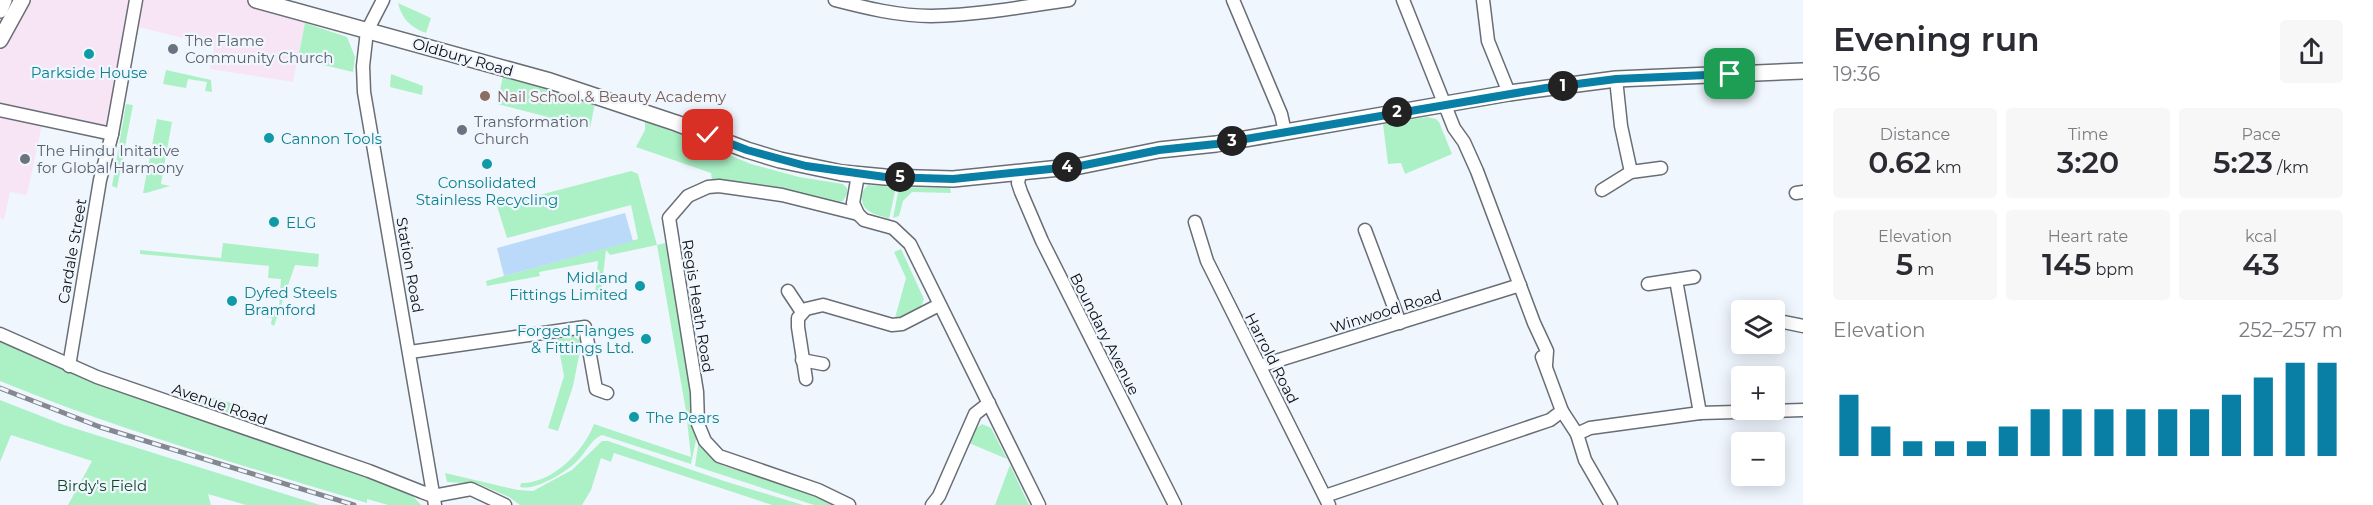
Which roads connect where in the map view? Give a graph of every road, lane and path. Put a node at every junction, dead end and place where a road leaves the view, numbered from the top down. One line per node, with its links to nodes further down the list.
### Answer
1 (4, 0): 12 (main road)
2 (22, 0): 14 (main road)
3 (136, 0): 21 (street, Cardale Street)
4 (256, 0): 13 (main road, Oldbury Road)
5 (383, 0): 13 (street)
6 (835, 0): 11 (street)
7 (1069, 0): 11 (street)
8 (1233, 0): 20 (street)
9 (1403, 0): 18 (street)
10 (1483, 0): 17 (street)
11 (872, 5)
12 (0, 10)
13 (367, 31): 25 (main road, Oldbury Road); 41 (street, Station Road)
14 (0, 40)
15 (1803, 71): 16 (main road, Oldbury Road)
16 (1616, 79): 17 (main road, Oldbury Road); 23 (street)
17 (1509, 93): 18 (main road, Oldbury Road)
18 (1445, 104): 20 (main road, Oldbury Road); 33 (street)
19 (0, 110): 21 (street)
20 (1285, 132): 24 (main road, Oldbury Road)
21 (112, 134): 44 (street, Cardale Street)
22 (1662, 168): 23 (street)
23 (1631, 172): 26 (street)
24 (1020, 173): 25 (main road, Oldbury Road); 59 (street, Boundary Avenue)
25 (858, 175): 27 (street)
26 (1602, 190)
27 (858, 214): 35 (street, Regis Heath Road); 56 (street, Regis Heath Road)
28 (1195, 222): 45 (street, Harrold Road)
29 (1365, 230): 38 (street)
30 (1694, 276): 31 (street)
31 (1676, 280): 32 (street); 51 (street)
32 (1648, 284)
33 (1520, 285): 38 (street, Winwood Road); 50 (street)
34 (788, 291): 36 (street)
35 (939, 305): 36 (street); 48 (street, Regis Heath Road)
36 (802, 312): 42 (street)
37 (1785, 322): 39 (street)
38 (1400, 323): 45 (street, Winwood Road)
39 (1803, 326)
40 (0, 334): 44 (street, Avenue Road)
41 (410, 352): 47 (street); 53 (street, Station Road)
42 (802, 360): 43 (street); 46 (street)
43 (823, 364)
44 (69, 366): 53 (street, Avenue Road)
45 (1260, 366): 54 (street, Harrold Road)
46 (806, 379)
47 (607, 393)
48 (989, 402): 57 (street); 58 (street, Regis Heath Road)
49 (1803, 410): 51 (street)
50 (1562, 411): 52 (street); 54 (street)
51 (1700, 413): 52 (street)
52 (1577, 434): 60 (street)
53 (434, 500): 55 (street)
54 (1327, 500)
55 (505, 505)
56 (849, 505)
57 (932, 505)
58 (1039, 505)
59 (1175, 505)
60 (1611, 505)

